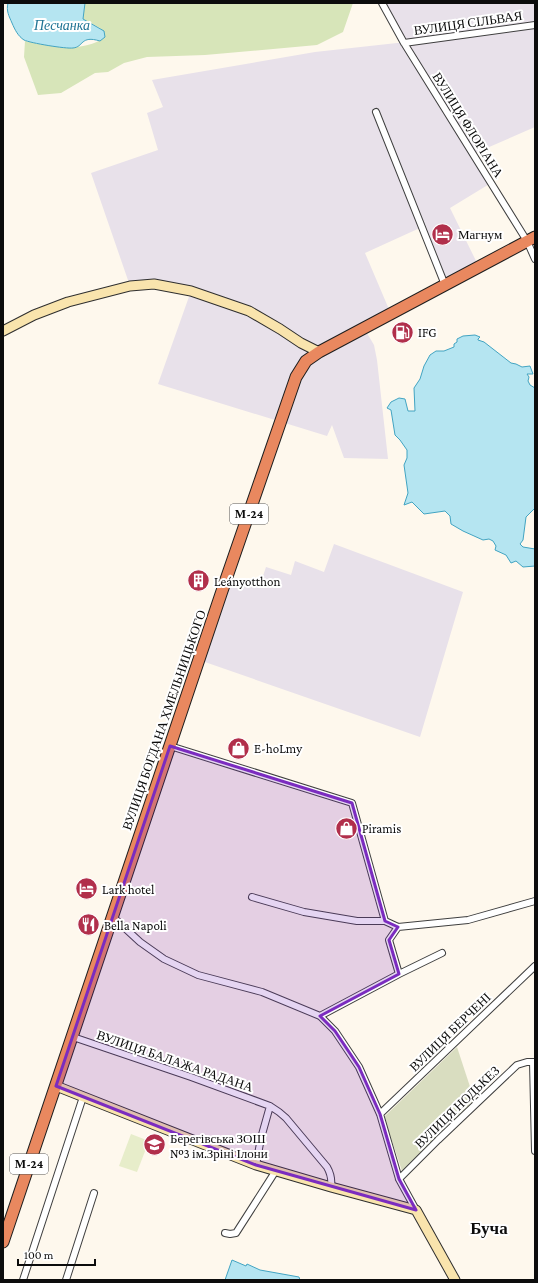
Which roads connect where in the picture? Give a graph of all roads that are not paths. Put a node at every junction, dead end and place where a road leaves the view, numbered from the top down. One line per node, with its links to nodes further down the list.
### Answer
1 (382, 3): 3 (street, ВУЛИЦЯ ФЛОРІАНА)
2 (535, 25): 3 (street, ВУЛИЦЯ СІЛЬВАЯ)
3 (404, 43): 5 (street, ВУЛИЦЯ ФЛОРІАНА)
4 (376, 112): 7 (street)
5 (531, 239): 6 (street, ВУЛИЦЯ ФЛОРІАНА); 7 (highway, ВУЛИЦЯ БОГДАНА ХМЕЛЬНИЦЬКОГО / М-24)
6 (535, 259)
7 (445, 285): 9 (highway, ВУЛИЦЯ БОГДАНА ХМЕЛЬНИЦЬКОГО / М-24)
8 (3, 331): 9 (main road)
9 (319, 352): 10 (highway, ВУЛИЦЯ БОГДАНА ХМЕЛЬНИЦЬКОГО / М-24)
10 (170, 746): 13 (highway, ВУЛИЦЯ БОГДАНА ХМЕЛЬНИЦЬКОГО / М-24); 14 (street)
11 (252, 897): 14 (street)
12 (535, 901): 15 (street)
13 (113, 917): 19 (street); 20 (highway, ВУЛИЦЯ БОГДАНА ХМЕЛЬНИЦЬКОГО / М-24)
14 (386, 921): 15 (street)
15 (398, 927): 18 (street)
16 (442, 953): 18 (street)
17 (535, 966): 25 (street, ВУЛИЦЯ БЕРЧЕНІ)
18 (399, 974): 19 (street)
19 (320, 1016): 25 (street)
20 (73, 1037): 22 (highway, ВУЛИЦЯ БОГДАНА ХМЕЛЬНИЦЬКОГО / М-24); 24 (street, ВУЛИЦЯ БАЛАЖА РАДАНА)
21 (534, 1062): 26 (street); 29 (street, ВУЛИЦЯ НОДЬКЕЗ)
22 (56, 1086): 23 (main road); 34 (highway, М-24)
23 (83, 1097): 27 (main road); 35 (street)
24 (270, 1106): 27 (street); 30 (street, ВУЛИЦЯ БАЛАЖА РАДАНА)
25 (380, 1114): 29 (street)
26 (535, 1151)
27 (256, 1165): 28 (main road)
28 (275, 1172): 30 (main road); 33 (street)
29 (399, 1179): 32 (street)
30 (331, 1187): 32 (main road)
31 (94, 1194): 36 (street)
32 (416, 1210): 37 (main road)
33 (225, 1233)
34 (3, 1242)
35 (24, 1280)
36 (66, 1280)
37 (455, 1280)

